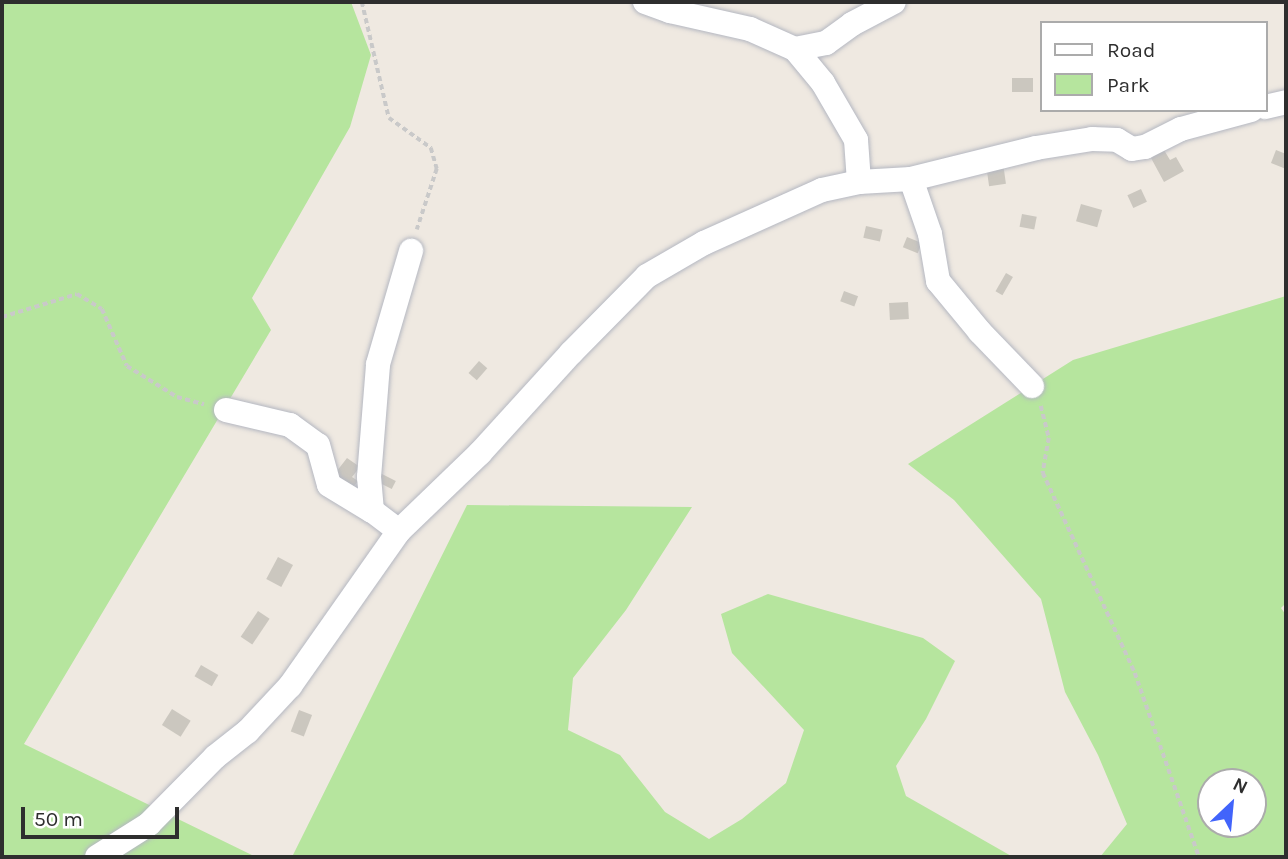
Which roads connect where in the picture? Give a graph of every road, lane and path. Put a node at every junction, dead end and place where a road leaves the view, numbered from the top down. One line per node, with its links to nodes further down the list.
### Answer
1 (362, 2): 10 (path)
2 (645, 2): 4 (street)
3 (894, 2): 4 (street)
4 (796, 49): 9 (street)
5 (1286, 102): 6 (street)
6 (1267, 107)
7 (1244, 112): 8 (street)
8 (911, 179): 9 (street); 12 (street)
9 (859, 182): 15 (street)
10 (411, 251): 14 (street)
11 (2, 317): 13 (path)
12 (1032, 386): 17 (path)
13 (226, 410): 14 (street)
14 (372, 511): 15 (street)
15 (399, 531): 16 (street)
16 (97, 857)
17 (1199, 857)

